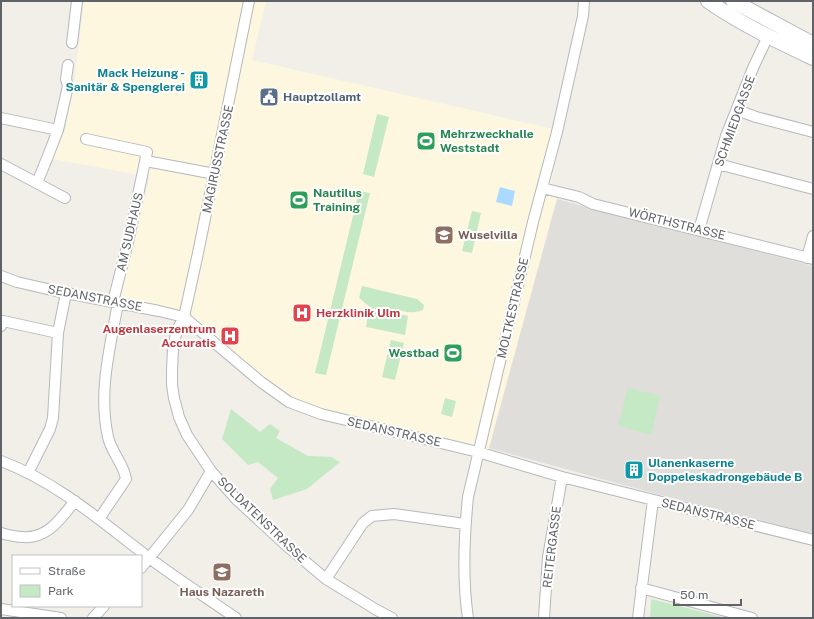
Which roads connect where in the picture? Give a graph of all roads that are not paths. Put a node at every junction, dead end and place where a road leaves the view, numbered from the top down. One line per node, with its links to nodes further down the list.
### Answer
1 (77, 1): 7 (street)
2 (250, 1): 19 (street, MAGIRUSSTRASSE)
3 (584, 1): 21 (street, MOLTKESTRASSE)
4 (708, 1): 6 (street)
5 (733, 1): 8 (street)
6 (768, 36): 9 (street); 11 (street, SCHMIEDGASSE)
7 (72, 43)
8 (813, 44)
9 (813, 58)
10 (68, 65): 13 (street)
11 (737, 110): 14 (street); 18 (street, SCHMIEDGASSE)
12 (1, 118): 13 (street)
13 (58, 130): 20 (street)
14 (813, 132)
15 (86, 139): 16 (street)
16 (146, 161): 19 (street); 29 (street, AM SUDHAUS)
17 (1, 164): 20 (street)
18 (718, 164): 22 (street); 24 (street, SCHMIEDGASSE)
19 (215, 174): 30 (street, MAGIRUSSTRASSE)
20 (37, 183): 23 (street)
21 (542, 188): 24 (street, WÖRTHSTRASSE); 33 (street, MOLTKESTRASSE)
22 (813, 189)
23 (65, 198)
24 (700, 230): 26 (street, WÖRTHSTRASSE)
25 (813, 236): 26 (street)
26 (810, 258)
27 (1, 276): 28 (street, SEDANSTRASSE)
28 (66, 293): 29 (street, SEDANSTRASSE); 32 (street)
29 (116, 303): 30 (street, SEDANSTRASSE); 40 (street, AM SUDHAUS)
30 (184, 317): 33 (street, SEDANSTRASSE); 35 (street, SOLDATENSTRASSE)
31 (1, 326): 32 (street)
32 (58, 333): 36 (street)
33 (478, 452): 37 (street, SEDANSTRASSE); 41 (street, MOLTKESTRASSE)
34 (1, 461): 36 (street)
35 (211, 471): 44 (street); 46 (street, SOLDATENSTRASSE)
36 (28, 473): 39 (street)
37 (562, 477): 38 (street, SEDANSTRASSE); 55 (street, REITERGASSE)
38 (653, 500): 43 (street, SEDANSTRASSE); 47 (street)
39 (75, 501): 40 (street); 42 (street)
40 (99, 519): 44 (street)
41 (465, 524): 46 (street); 54 (street, MOLTKESTRASSE)
42 (1, 533)
43 (813, 540)
44 (150, 558): 45 (street); 52 (street)
45 (142, 567)
46 (326, 579): 53 (street, SOLDATENSTRASSE)
47 (641, 588): 56 (street); 57 (street)
48 (103, 607): 51 (street)
49 (1, 609): 50 (street)
50 (61, 618)
51 (93, 618)
52 (236, 618)
53 (392, 618)
54 (468, 618)
55 (544, 618)
56 (638, 618)
57 (752, 618)

